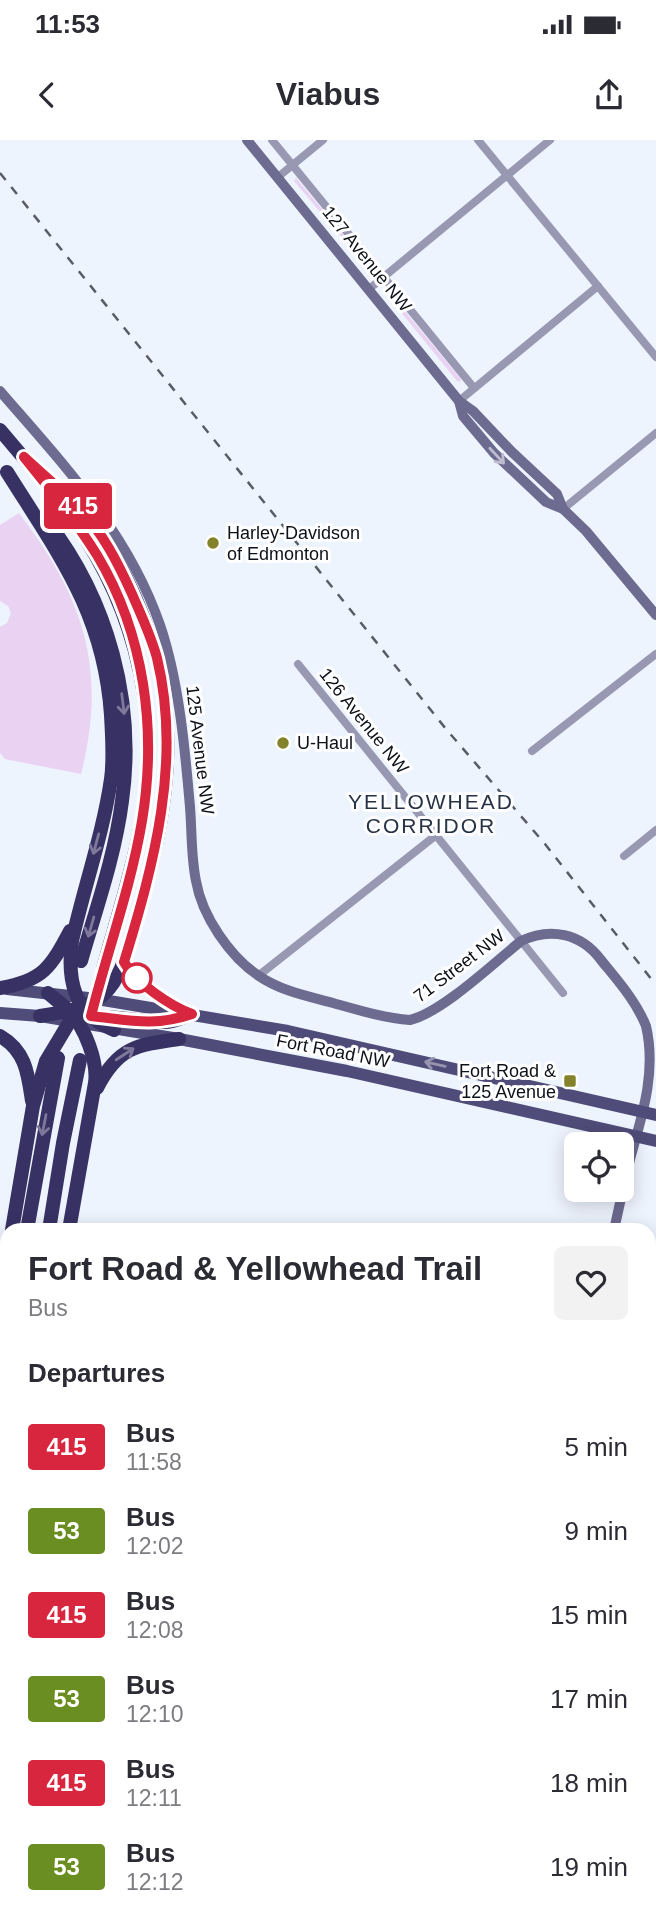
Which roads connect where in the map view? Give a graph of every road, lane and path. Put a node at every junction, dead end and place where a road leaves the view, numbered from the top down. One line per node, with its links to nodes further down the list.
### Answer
1 (247, 140): 8 (street, 127 Avenue NW)
2 (272, 140): 6 (street, 127 Avenue NW)
3 (323, 140): 6 (street)
4 (478, 140): 7 (street)
5 (550, 140): 7 (street)
6 (292, 165): 8 (street); 9 (street, 127 Avenue NW)
7 (507, 175): 9 (street); 10 (street)
8 (278, 177): 11 (street, 127 Avenue NW)
9 (384, 277): 11 (street); 13 (street, 127 Avenue NW)
10 (597, 286): 12 (street); 13 (street)
11 (369, 289): 15 (street, 127 Avenue NW)
12 (656, 357)
13 (474, 388): 15 (street)
14 (0, 391): 34 (street, 125 Avenue NW)
15 (459, 401): 20 (street, 127 Avenue NW)
16 (0, 430): 18 (highway)
17 (656, 433): 20 (street)
18 (24, 457): 32 (highway); 33 (highway)
19 (4, 468): 28 (highway, one-way to 28); 31 (highway, one-way to 31)
20 (562, 509): 21 (street, 127 Avenue NW)
21 (656, 615)
22 (656, 654): 24 (street)
23 (298, 664): 26 (street, 126 Avenue NW)
24 (532, 751)
25 (656, 830): 27 (street)
26 (435, 836): 30 (street, 126 Avenue NW); 34 (street)
27 (624, 856)
28 (78, 914): 29 (highway); 35 (highway)
29 (72, 941): 32 (highway); 40 (highway)
30 (521, 941): 37 (street, 126 Avenue NW); 43 (street, 71 Street NW); 52 (street)
31 (81, 961)
32 (124, 962): 38 (highway); 41 (highway)
33 (103, 969)
34 (258, 976): 43 (street, 125 Avenue NW)
35 (0, 988): 36 (main road)
36 (48, 993): 40 (highway)
37 (562, 993)
38 (97, 999): 40 (highway); 41 (main road, Fort Road NW)
39 (0, 1013): 42 (main road)
40 (78, 1013): 41 (highway); 42 (highway); 44 (highway); 47 (highway); 49 (highway)
41 (192, 1014): 52 (main road, Fort Road NW, one-way to 41)
42 (40, 1016)
43 (419, 1018)
44 (114, 1030): 46 (main road, Fort Road NW)
45 (0, 1037): 51 (highway)
46 (179, 1039): 50 (highway, one-way to 46); 53 (main road, Fort Road NW)
47 (52, 1059): 49 (highway); 51 (highway); 56 (highway, one-way to 56)
48 (80, 1060): 57 (highway)
49 (95, 1066): 50 (highway)
50 (92, 1099): 58 (highway)
51 (33, 1106): 55 (highway)
52 (650, 1113): 53 (street)
53 (636, 1137): 54 (main road, Fort Road NW); 59 (street)
54 (656, 1141)
55 (13, 1223)
56 (28, 1223)
57 (50, 1223)
58 (70, 1223)
59 (616, 1223)

